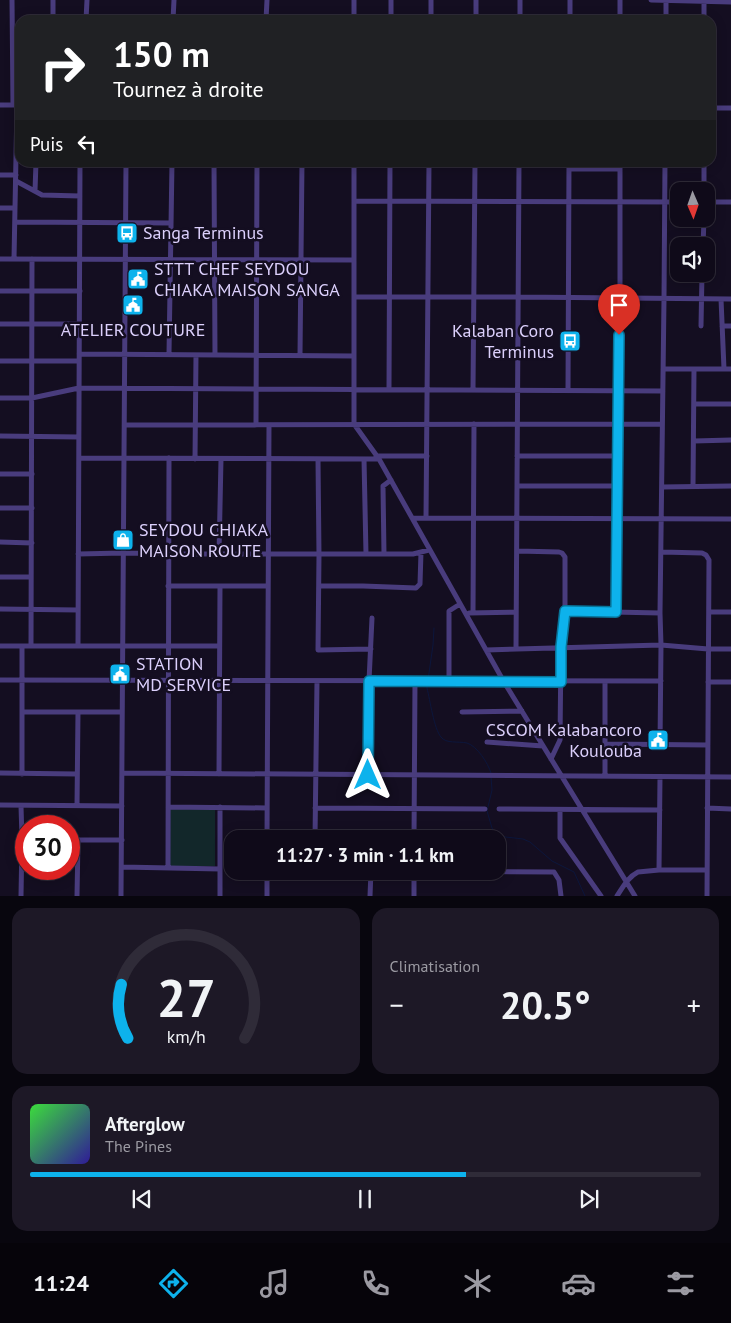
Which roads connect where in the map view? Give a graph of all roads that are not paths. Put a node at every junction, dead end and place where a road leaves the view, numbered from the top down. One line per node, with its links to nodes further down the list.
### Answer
1 (12, 0): 31 (street)
2 (53, 0): 18 (street)
3 (87, 0): 19 (street)
4 (174, 0): 20 (street)
5 (267, 0): 21 (street)
6 (354, 0): 22 (street)
7 (391, 0): 23 (street)
8 (431, 0): 24 (street)
9 (476, 0): 25 (street)
10 (520, 0): 26 (street)
11 (570, 0): 27 (street)
12 (620, 0): 28 (street)
13 (652, 0): 14 (street)
14 (666, 0): 16 (street); 29 (street)
15 (725, 1): 16 (street); 17 (street)
16 (704, 2): 30 (street)
17 (731, 2)
18 (53, 15)
19 (86, 15)
20 (173, 15)
21 (266, 15)
22 (354, 15)
23 (391, 15)
24 (431, 15)
25 (476, 15)
26 (520, 15)
27 (570, 15)
28 (620, 15)
29 (666, 15)
30 (704, 15)
31 (12, 22): 32 (street)
32 (13, 52): 33 (street)
33 (13, 81): 34 (street)
34 (15, 93)
35 (0, 105): 36 (street)
36 (15, 105)
37 (716, 108): 38 (street)
38 (731, 108)
39 (16, 167): 58 (street)
40 (36, 167): 60 (street)
41 (80, 167): 61 (street)
42 (126, 167): 77 (street)
43 (172, 167): 78 (street)
44 (214, 167): 85 (street)
45 (258, 167): 86 (street)
46 (302, 167): 87 (street)
47 (354, 167): 62 (street)
48 (390, 167): 63 (street)
49 (429, 167): 64 (street)
50 (475, 167): 65 (street)
51 (519, 167): 66 (street)
52 (603, 167): 56 (street)
53 (620, 167): 68 (street)
54 (665, 167): 69 (street)
55 (704, 167): 59 (street)
56 (569, 169): 67 (street)
57 (0, 175): 58 (street)
58 (16, 178): 60 (street); 74 (street)
59 (704, 182)
60 (35, 192): 61 (street)
61 (80, 196): 76 (street)
62 (354, 201): 63 (street); 88 (street)
63 (390, 201): 64 (street); 93 (street)
64 (429, 202): 65 (street); 94 (street)
65 (474, 202): 66 (street); 95 (street)
66 (519, 202): 67 (street); 96 (street)
67 (569, 202): 68 (street); 98 (street)
68 (619, 202): 69 (street); 99 (street)
69 (664, 202): 70 (street); 101 (street)
70 (670, 202)
71 (715, 202): 72 (street)
72 (731, 202)
73 (0, 208): 74 (street)
74 (15, 208): 75 (street)
75 (15, 222): 76 (street); 80 (street)
76 (80, 222): 77 (street); 82 (street)
77 (126, 222): 78 (street); 83 (street)
78 (171, 223): 84 (street)
79 (0, 259): 80 (street)
80 (14, 259): 81 (street)
81 (32, 259): 82 (street); 91 (street)
82 (80, 259): 83 (street); 92 (street)
83 (126, 259): 84 (street); 111 (street)
84 (170, 259): 85 (street); 112 (street)
85 (215, 260): 86 (street); 114 (street)
86 (257, 260): 87 (street); 115 (street)
87 (301, 260): 88 (street); 116 (street)
88 (354, 260): 97 (street)
89 (702, 282): 100 (street)
90 (0, 290): 91 (street)
91 (32, 291): 92 (street); 105 (street)
92 (80, 291): 106 (street)
93 (390, 296): 94 (street); 97 (street); 130 (street)
94 (428, 296): 95 (street); 131 (street)
95 (473, 296): 96 (street); 132 (street)
96 (518, 296): 98 (street); 133 (street)
97 (354, 297): 117 (street)
98 (568, 297): 99 (street); 134 (street)
99 (620, 298): 101 (street); 135 (street)
100 (702, 298): 101 (street); 102 (street); 107 (street)
101 (664, 299): 121 (street)
102 (721, 299): 103 (street); 108 (street)
103 (731, 299)
104 (0, 324): 105 (street)
105 (32, 324): 106 (street); 119 (street)
106 (79, 324): 110 (street)
107 (701, 326)
108 (722, 326): 109 (street); 123 (street)
109 (731, 326)
110 (79, 354): 111 (street); 120 (street)
111 (125, 354): 112 (street); 125 (street)
112 (169, 354): 113 (street)
113 (196, 354): 114 (street); 127 (street)
114 (215, 355): 115 (street)
115 (257, 355): 116 (street); 128 (street)
116 (300, 356): 117 (street)
117 (354, 356): 129 (street)
118 (0, 361): 119 (street)
119 (32, 361): 120 (street); 138 (street)
120 (79, 361): 126 (street)
121 (663, 369): 122 (street); 136 (street)
122 (694, 369): 123 (street); 139 (street)
123 (724, 370): 124 (street)
124 (731, 370)
125 (125, 387): 126 (street); 127 (street); 147 (street)
126 (79, 388): 138 (street); 153 (street)
127 (196, 388): 128 (street); 148 (street)
128 (256, 388): 129 (street); 149 (street)
129 (354, 389): 130 (street); 141 (street)
130 (389, 389): 131 (street)
131 (427, 389): 132 (street); 142 (street)
132 (473, 390): 133 (street)
133 (518, 390): 134 (street); 144 (street)
134 (568, 390): 135 (street)
135 (618, 390): 136 (street); 145 (street)
136 (663, 391): 146 (street)
137 (0, 398): 138 (street)
138 (32, 398): 152 (street)
139 (694, 404): 140 (street); 155 (street)
140 (731, 404)
141 (354, 424): 142 (street); 150 (street); 159 (street)
142 (427, 424): 143 (street); 156 (street)
143 (474, 424): 144 (street); 180 (street)
144 (518, 424): 145 (street); 157 (street)
145 (618, 424): 146 (street); 158 (street)
146 (662, 424): 175 (street)
147 (124, 425): 148 (street); 161 (street)
148 (195, 425): 149 (street); 163 (street)
149 (256, 425): 150 (street)
150 (269, 425): 165 (street)
151 (0, 436): 152 (street)
152 (32, 436): 153 (street); 169 (street)
153 (79, 437): 160 (street)
154 (731, 440): 155 (street)
155 (694, 441): 173 (street)
156 (427, 456): 159 (street); 179 (street)
157 (518, 456): 158 (street); 171 (street)
158 (618, 456): 172 (street)
159 (378, 457): 167 (street); 170 (street)
160 (79, 458): 161 (street); 192 (street)
161 (124, 458): 162 (street); 191 (street)
162 (169, 458): 163 (street); 193 (street)
163 (195, 458): 164 (street)
164 (221, 459): 165 (street); 194 (street)
165 (269, 459): 166 (street); 195 (street)
166 (318, 459): 167 (street); 196 (street)
167 (364, 459): 197 (street)
168 (0, 474): 169 (street)
169 (32, 474): 177 (street)
170 (391, 480): 178 (street); 198 (street)
171 (517, 486): 172 (street); 181 (street)
172 (617, 486): 182 (street)
173 (694, 486): 174 (street); 175 (street)
174 (731, 486)
175 (662, 487): 183 (street)
176 (0, 508): 177 (street)
177 (32, 508): 186 (street)
178 (412, 518): 179 (street); 187 (street)
179 (426, 518): 180 (street)
180 (474, 518): 181 (street); 214 (street)
181 (517, 518): 182 (street); 188 (street)
182 (617, 518): 183 (street); 211 (street)
183 (662, 518): 184 (street); 190 (street)
184 (731, 518)
185 (0, 542): 186 (street)
186 (32, 543): 200 (street)
187 (430, 550): 189 (street); 205 (street)
188 (517, 551): 209 (street); 210 (street)
189 (421, 552): 198 (street); 204 (street)
190 (662, 552): 212 (street); 215 (street)
191 (124, 553): 192 (street); 193 (street); 223 (street)
192 (78, 554): 208 (street)
193 (168, 554): 194 (street); 201 (street)
194 (219, 554): 195 (street)
195 (268, 554): 196 (street); 203 (street)
196 (319, 554): 197 (street); 204 (street)
197 (366, 554): 198 (street)
198 (384, 554)
199 (0, 577): 200 (street)
200 (32, 577): 207 (street)
201 (168, 586): 202 (street); 224 (street)
202 (220, 586): 203 (street); 225 (street)
203 (268, 586): 237 (street)
204 (319, 586): 227 (street)
205 (460, 604): 216 (street); 243 (street)
206 (0, 609): 207 (street)
207 (31, 609): 208 (street); 221 (street)
208 (78, 610): 222 (street)
209 (565, 611): 211 (street); 226 (street)
210 (516, 612): 214 (street); 228 (street)
211 (616, 612): 215 (street)
212 (709, 612): 213 (street); 229 (street)
213 (731, 612)
214 (473, 613): 216 (street)
215 (660, 613): 218 (street)
216 (466, 614): 231 (street)
217 (372, 618): 227 (street)
218 (661, 645): 226 (street); 229 (street); 242 (street)
219 (0, 646): 220 (street)
220 (22, 646): 221 (street); 233 (street)
221 (31, 646): 222 (street)
222 (78, 646): 223 (street)
223 (123, 646): 224 (street); 234 (street)
224 (168, 646): 225 (street); 235 (street)
225 (220, 646): 236 (street)
226 (561, 647): 228 (street); 245 (street)
227 (370, 649): 239 (street)
228 (516, 649): 231 (street)
229 (708, 649): 230 (street); 246 (street)
230 (731, 649)
231 (486, 650): 244 (street)
232 (0, 680): 233 (street)
233 (22, 680): 234 (street); 249 (street)
234 (122, 681): 235 (street); 251 (street)
235 (168, 681): 236 (street); 263 (street)
236 (220, 681): 237 (street); 264 (street)
237 (268, 681): 238 (street); 265 (street)
238 (317, 681): 239 (street); 266 (street)
239 (369, 681): 240 (street); 267 (street)
240 (415, 681): 243 (street); 268 (street)
241 (605, 681): 242 (street); 245 (street); 254 (street)
242 (661, 681): 255 (street)
243 (449, 682): 244 (street)
244 (504, 682): 245 (street); 248 (street)
245 (561, 682): 258 (street)
246 (708, 682): 247 (street); 256 (street)
247 (731, 682)
248 (522, 711): 252 (street); 257 (street)
249 (22, 712): 250 (street); 261 (street)
250 (78, 712): 251 (street); 262 (street)
251 (122, 712): 260 (street)
252 (462, 712)
253 (486, 742): 257 (street)
254 (605, 744): 255 (street); 270 (street)
255 (660, 745): 256 (street)
256 (708, 745): 272 (street)
257 (543, 746): 258 (street)
258 (551, 759): 269 (street)
259 (0, 773): 261 (street)
260 (122, 773): 263 (street); 277 (street)
261 (22, 774): 262 (street)
262 (77, 774): 276 (street)
263 (168, 774): 264 (street); 278 (street)
264 (219, 774): 265 (street)
265 (267, 774): 266 (street); 280 (street)
266 (316, 775): 267 (street); 281 (street)
267 (368, 775): 268 (street)
268 (415, 775): 269 (street); 284 (street)
269 (562, 776): 270 (street); 287 (street)
270 (605, 776): 271 (street)
271 (660, 777): 272 (street); 289 (street)
272 (708, 777): 273 (street); 282 (street)
273 (731, 777)
274 (0, 806): 275 (street)
275 (21, 806): 276 (street); 290 (street)
276 (77, 806): 277 (street)
277 (122, 806): 295 (street)
278 (168, 807): 279 (street); 297 (street)
279 (220, 808): 280 (street); 298 (street)
280 (267, 808): 291 (street)
281 (315, 808): 284 (street); 292 (street)
282 (707, 808): 283 (street); 300 (street)
283 (731, 808)
284 (414, 809): 285 (street); 293 (street)
285 (485, 809)
286 (499, 809): 288 (street)
287 (582, 809): 288 (street); 289 (street); 305 (street)
288 (560, 810): 314 (street)
289 (660, 810): 299 (street)
290 (22, 815)
291 (267, 830)
292 (315, 830)
293 (414, 830)
294 (80, 840): 295 (street)
295 (122, 840): 296 (street)
296 (122, 867): 297 (street); 308 (street)
297 (168, 868): 298 (street)
298 (220, 869): 309 (street)
299 (659, 870): 300 (street); 305 (street)
300 (707, 870): 317 (street)
301 (22, 880): 306 (street)
302 (77, 880): 307 (street)
303 (267, 880): 310 (street)
304 (371, 880): 311 (street)
305 (626, 882): 315 (street); 316 (street)
306 (21, 896)
307 (77, 896)
308 (121, 896)
309 (220, 896)
310 (266, 896)
311 (370, 896)
312 (414, 896): 313 (street)
313 (561, 896)
314 (601, 896)
315 (617, 896)
316 (635, 896)
317 (707, 896)

